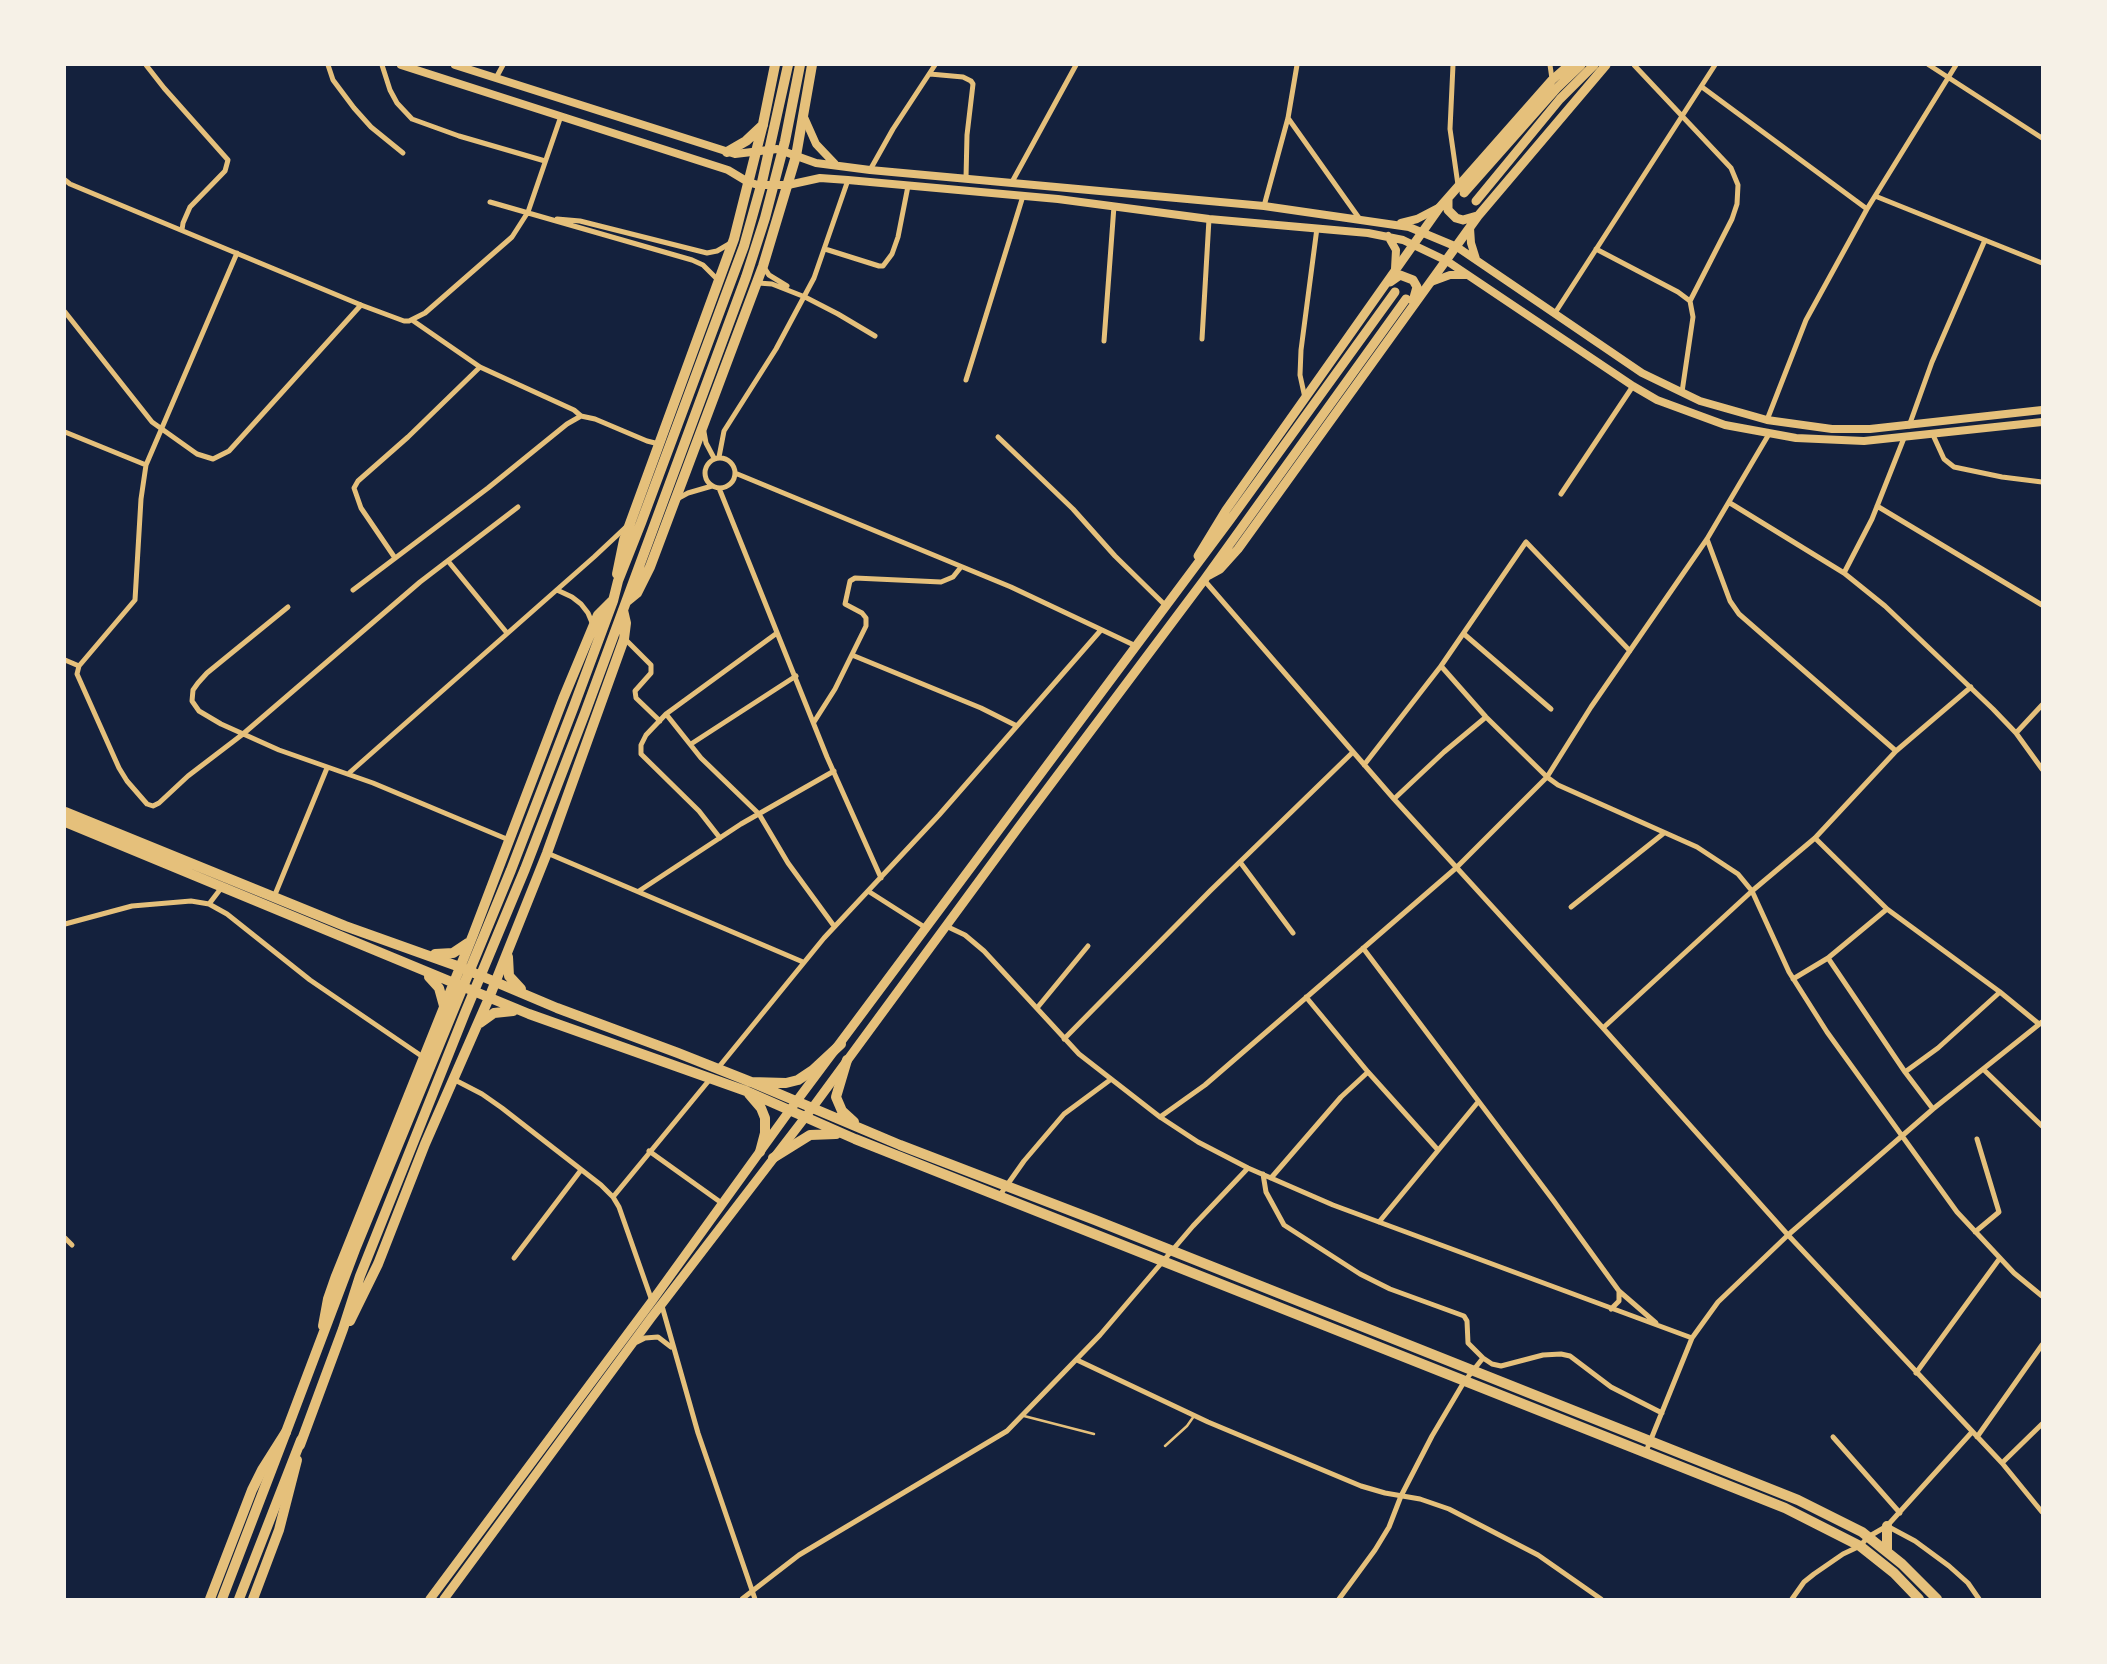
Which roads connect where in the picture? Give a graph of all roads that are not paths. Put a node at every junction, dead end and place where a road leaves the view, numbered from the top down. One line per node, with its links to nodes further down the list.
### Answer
1 (146, 65): 71 (street)
2 (328, 65): 37 (street)
3 (382, 65): 39 (street)
4 (401, 65): 30 (main road)
5 (455, 65): 26 (main road)
6 (503, 65): 26 (street)
7 (775, 65): 33 (highway)
8 (788, 65): 146 (highway)
9 (800, 65): 151 (highway)
10 (812, 65): 29 (highway)
11 (935, 65): 24 (street)
12 (1076, 65): 48 (street)
13 (1297, 65): 32 (street)
14 (1453, 65): 51 (street)
15 (1550, 65): 27 (street)
16 (1569, 65): 27 (main road)
17 (1581, 65): 51 (main road)
18 (1594, 65): 56 (main road)
19 (1606, 65): 63 (main road)
20 (1633, 65): 31 (street)
21 (1715, 65): 28 (street)
22 (1929, 65): 25 (street)
23 (1956, 65): 25 (street)
24 (930, 74): 42 (street); 43 (street)
25 (1949, 77): 34 (street); 55 (street)
26 (496, 78): 36 (main road)
27 (1552, 80): 51 (main road)
28 (1702, 87): 31 (street); 61 (street)
29 (804, 115): 38 (highway); 41 (main road)
30 (561, 116): 39 (street); 47 (main road)
31 (1683, 116): 83 (street); 99 (street)
32 (1288, 118): 59 (street); 64 (street)
33 (763, 124): 35 (highway); 36 (highway)
34 (2042, 138)
35 (757, 150): 36 (main road); 38 (main road); 47 (highway)
36 (727, 152)
37 (403, 153)
38 (796, 156): 40 (main road); 49 (highway)
39 (545, 161): 62 (street)
40 (816, 163): 41 (main road); 44 (main road)
41 (837, 165): 42 (main road)
42 (870, 170): 43 (main road)
43 (966, 178): 48 (main road)
44 (813, 179): 45 (main road); 49 (main road)
45 (848, 180): 50 (main road); 81 (street)
46 (68, 182): 52 (street); 71 (street)
47 (748, 182): 49 (main road); 76 (highway)
48 (1012, 182): 59 (main road)
49 (788, 185): 89 (highway)
50 (908, 186): 53 (main road); 81 (street)
51 (1461, 189): 54 (main road)
52 (65, 193)
53 (1023, 196): 58 (main road); 109 (street)
54 (1448, 196): 60 (main road); 63 (main road)
55 (1875, 196): 61 (street); 78 (street)
56 (1476, 201)
57 (490, 202): 62 (street)
58 (1114, 206): 66 (main road); 107 (street)
59 (1264, 206): 64 (main road)
60 (1440, 207): 67 (main road); 72 (main road)
61 (1867, 209): 115 (street)
62 (528, 212): 65 (street); 104 (street)
63 (1478, 216): 70 (main road)
64 (1359, 218): 67 (main road)
65 (554, 219): 73 (street); 74 (street)
66 (1209, 219): 69 (main road); 106 (street)
67 (1396, 224): 68 (main road)
68 (1409, 227): 72 (main road); 77 (main road)
69 (1317, 228): 75 (main road); 112 (street)
70 (1470, 228): 82 (main road); 86 (main road)
71 (182, 230): 84 (street)
72 (1424, 231): 79 (main road); 82 (main road)
73 (593, 232): 74 (street); 85 (street)
74 (631, 234): 80 (street)
75 (1388, 236): 77 (main road); 91 (main road)
76 (734, 239): 80 (street); 93 (highway)
77 (1404, 240): 79 (main road)
78 (1985, 240): 88 (street); 118 (street)
79 (1414, 245): 87 (main road); 91 (main road)
80 (685, 248): 85 (street)
81 (825, 249): 97 (street)
82 (1462, 249): 86 (main road); 87 (main road); 90 (main road)
83 (1596, 249): 99 (street); 103 (street)
84 (237, 253): 100 (street); 119 (street)
85 (682, 258): 93 (street)
86 (1476, 259): 103 (main road)
87 (1447, 261): 90 (main road); 94 (main road)
88 (2042, 264)
89 (763, 266): 95 (highway); 97 (street)
90 (1456, 267): 92 (main road)
91 (1395, 272): 96 (main road)
92 (1467, 274): 94 (main road); 110 (main road)
93 (720, 282): 126 (highway)
94 (1432, 282): 101 (main road)
95 (756, 284): 97 (street); 117 (highway)
96 (1390, 289): 101 (main road); 112 (main road); 144 (main road)
97 (804, 297): 105 (street); 127 (street)
98 (1406, 299): 145 (main road)
99 (1690, 301): 111 (street)
100 (361, 305): 104 (street); 119 (street)
101 (1411, 310): 145 (main road)
102 (65, 312): 119 (street)
103 (1555, 313): 111 (main road)
104 (412, 320): 108 (street)
105 (875, 336)
106 (1202, 339)
107 (1104, 341)
108 (480, 367): 114 (street); 140 (street)
109 (966, 380)
110 (1633, 386): 121 (main road); 133 (street)
111 (1682, 392): 115 (main road)
112 (1305, 398): 144 (main road)
113 (2042, 410): 118 (main road)
114 (581, 416): 126 (street); 140 (street)
115 (1766, 420): 118 (main road)
116 (2042, 422): 122 (main road)
117 (703, 425): 127 (street); 134 (highway)
118 (1909, 426)
119 (161, 430): 128 (street)
120 (66, 433): 125 (street); 128 (street)
121 (1769, 434): 124 (main road); 135 (street)
122 (1933, 435): 124 (main road); 130 (street)
123 (998, 437): 152 (street)
124 (1904, 438): 136 (street)
125 (65, 441)
126 (659, 444): 138 (highway)
127 (717, 458): 129 (street); 131 (street)
128 (146, 465): 164 (street)
129 (735, 473): 132 (street); 142 (street)
130 (2042, 482)
131 (712, 486): 132 (street); 134 (street)
132 (719, 488): 157 (street)
133 (1561, 494)
134 (675, 501): 151 (highway)
135 (1730, 503): 139 (street); 143 (street)
136 (1877, 506): 143 (street); 150 (street)
137 (518, 507): 141 (street)
138 (630, 523): 146 (highway); 148 (street)
139 (1707, 539): 161 (street); 178 (street)
140 (395, 558): 147 (street)
141 (448, 561): 156 (street); 176 (street)
142 (961, 567): 155 (street); 162 (street)
143 (1844, 573): 167 (street)
144 (1188, 577): 152 (main road)
145 (1206, 577): 179 (street); 209 (main road)
146 (618, 581): 149 (highway)
147 (354, 590)
148 (557, 590): 154 (street); 156 (street)
149 (613, 601): 154 (highway); 288 (highway)
150 (2042, 605)
151 (624, 606): 159 (highway); 286 (highway)
152 (1166, 606): 160 (main road)
153 (288, 607): 176 (street)
154 (593, 625): 193 (highway)
155 (1101, 630): 160 (street); 174 (street)
156 (507, 633): 184 (street)
157 (777, 633): 166 (street); 170 (street)
158 (1464, 634): 161 (street); 165 (street); 169 (street)
159 (624, 639): 172 (street); 194 (highway)
160 (1136, 646): 210 (main road)
161 (1630, 651): 185 (street)
162 (852, 655): 173 (street); 174 (street)
163 (65, 660): 164 (street)
164 (79, 666): 176 (street)
165 (1441, 666): 171 (street); 180 (street)
166 (796, 676): 173 (street); 177 (street)
167 (1971, 687): 175 (street); 178 (street)
168 (2042, 705): 175 (street)
169 (1551, 709)
170 (666, 714): 172 (street); 177 (street)
171 (1486, 717): 185 (street); 186 (street)
172 (660, 721): 191 (street)
173 (814, 722): 183 (street)
174 (1017, 726): 197 (street)
175 (2016, 733): 182 (street)
176 (243, 734): 181 (street)
177 (691, 744): 188 (street)
178 (1896, 751): 192 (street)
179 (1353, 752): 180 (street); 195 (street)
180 (1364, 765): 186 (street)
181 (327, 768): 184 (street); 202 (street)
182 (2042, 769)
183 (834, 771): 188 (street); 197 (street)
184 (348, 774): 193 (street)
185 (1547, 777): 190 (street); 196 (street)
186 (1394, 799): 196 (street)
187 (65, 812): 198 (highway)
188 (759, 814): 191 (street); 208 (street)
189 (65, 822): 198 (highway)
190 (1664, 833): 201 (street); 204 (street)
191 (720, 838): 199 (street)
192 (1815, 838): 201 (street); 205 (street)
193 (509, 840): 206 (highway)
194 (547, 853): 199 (street); 211 (highway)
195 (1240, 862): 212 (street); 236 (street)
196 (1456, 868): 216 (street); 233 (street)
197 (881, 878): 200 (street)
198 (225, 881): 202 (highway); 203 (street); 221 (highway)
199 (639, 891): 219 (street)
200 (868, 891): 208 (street); 210 (street)
201 (1752, 891): 222 (street); 233 (street)
202 (274, 897): 217 (highway)
203 (209, 904): 207 (street); 239 (street)
204 (1571, 907)
205 (1887, 909): 218 (street); 225 (street)
206 (479, 919): 211 (highway); 213 (highway)
207 (65, 924)
208 (834, 926): 219 (street)
209 (946, 926): 230 (street); 240 (main road)
210 (926, 928): 237 (main road)
211 (514, 933): 214 (highway)
212 (1293, 933)
213 (473, 935): 217 (highway); 220 (highway)
214 (510, 945): 223 (highway); 228 (highway)
215 (1088, 946): 230 (street)
216 (1363, 948): 226 (street); 250 (street)
217 (424, 954): 220 (highway)
218 (1828, 958): 222 (street); 244 (street)
219 (803, 962): 241 (street)
220 (460, 967): 223 (highway); 224 (highway)
221 (417, 969): 224 (highway); 229 (highway)
222 (1793, 979): 258 (street)
223 (495, 981): 227 (highway); 228 (highway)
224 (454, 984): 227 (highway); 229 (highway)
225 (2000, 992): 232 (street); 244 (street)
226 (1306, 997): 243 (street); 254 (street)
227 (489, 998): 231 (highway); 234 (highway)
228 (536, 999): 241 (highway)
229 (444, 1006): 235 (highway)
230 (1037, 1008): 236 (street)
231 (529, 1014): 234 (highway); 245 (highway)
232 (2041, 1023): 242 (street)
233 (1603, 1028): 274 (street)
234 (475, 1029): 238 (highway)
235 (432, 1036): 238 (highway); 239 (highway)
236 (1065, 1039): 247 (street)
237 (841, 1044): 248 (highway); 249 (main road)
238 (465, 1052): 246 (highway)
239 (423, 1057): 288 (highway)
240 (847, 1060): 251 (main road); 257 (highway)
241 (719, 1068): 248 (highway)
242 (1983, 1069): 252 (street); 256 (street)
243 (1368, 1072): 261 (street); 268 (street)
244 (1905, 1072): 252 (street)
245 (711, 1078): 248 (highway); 262 (street)
246 (453, 1079): 266 (street); 286 (highway)
247 (1110, 1080): 254 (street); 269 (street)
248 (748, 1087): 249 (highway); 253 (highway); 263 (highway)
249 (797, 1101): 251 (highway); 253 (main road)
250 (1478, 1102): 261 (street); 281 (street)
251 (813, 1107): 255 (main road); 257 (highway)
252 (1933, 1109): 258 (street)
253 (790, 1111): 255 (highway); 263 (main road)
254 (1160, 1117): 265 (street)
255 (805, 1118): 259 (highway); 264 (main road)
256 (2042, 1126)
257 (859, 1127): 269 (highway)
258 (1902, 1137): 273 (street); 274 (street)
259 (855, 1139): 264 (highway); 269 (highway)
260 (1977, 1139): 273 (street)
261 (1438, 1150): 272 (street)
262 (649, 1151): 270 (street); 271 (street)
263 (760, 1152): 271 (main road)
264 (773, 1158): 283 (main road)
265 (1248, 1168): 267 (street); 277 (street)
266 (581, 1170): 270 (street); 278 (street)
267 (1263, 1174): 268 (street); 292 (street)
268 (1271, 1178): 272 (street)
269 (1003, 1190): 277 (highway); 280 (highway)
270 (613, 1197): 283 (street)
271 (723, 1204): 283 (main road)
272 (1379, 1222): 284 (street)
273 (1975, 1232): 279 (street)
274 (1788, 1236): 287 (street); 295 (street)
275 (65, 1238): 276 (street)
276 (72, 1245)
277 (1171, 1251): 280 (street); 294 (highway)
278 (514, 1258)
279 (2000, 1258): 282 (street); 295 (street)
280 (1163, 1262): 293 (street); 296 (highway)
281 (1619, 1291): 284 (street); 285 (street)
282 (2042, 1296)
283 (657, 1303): 289 (main road); 291 (street); 322 (main road)
284 (1611, 1309): 285 (street)
285 (1658, 1325): 287 (street)
286 (343, 1329): 305 (highway)
287 (1692, 1338): 297 (street)
288 (322, 1340): 301 (highway)
289 (631, 1345): 291 (street); 323 (main road)
290 (2042, 1345): 303 (street)
291 (675, 1352): 317 (street)
292 (1483, 1358): 294 (street); 297 (street)
293 (1077, 1360): 298 (street); 299 (street)
294 (1473, 1370): 296 (street); 306 (highway)
295 (1916, 1373): 303 (street)
296 (1464, 1382): 308 (highway); 310 (street)
297 (1662, 1413): 306 (street)
298 (1024, 1416): 302 (lane); 317 (street)
299 (1194, 1416): 307 (lane); 310 (street)
300 (2042, 1424): 309 (street)
301 (286, 1433): 318 (highway); 319 (highway)
302 (1094, 1434)
303 (1975, 1434): 309 (street); 312 (street)
304 (1833, 1437): 312 (street)
305 (301, 1440): 320 (highway); 321 (highway)
306 (1650, 1441): 308 (street); 314 (highway)
307 (1166, 1447)
308 (1644, 1454): 315 (highway)
309 (2002, 1463): 311 (street)
310 (1401, 1496): 326 (street); 327 (street)
311 (2042, 1512)
312 (1900, 1513): 313 (street)
313 (1887, 1525): 314 (street); 316 (highway); 331 (street)
314 (1868, 1536): 315 (street); 316 (highway)
315 (1860, 1546): 328 (street); 329 (highway)
316 (1887, 1552): 330 (highway)
317 (752, 1590): 324 (street); 325 (street)
318 (209, 1599)
319 (222, 1599)
320 (239, 1599)
321 (253, 1599)
322 (430, 1599)
323 (444, 1599)
324 (743, 1599)
325 (755, 1599)
326 (1339, 1599)
327 (1601, 1599)
328 (1792, 1599)
329 (1920, 1599)
330 (1937, 1599)
331 (1979, 1599)

